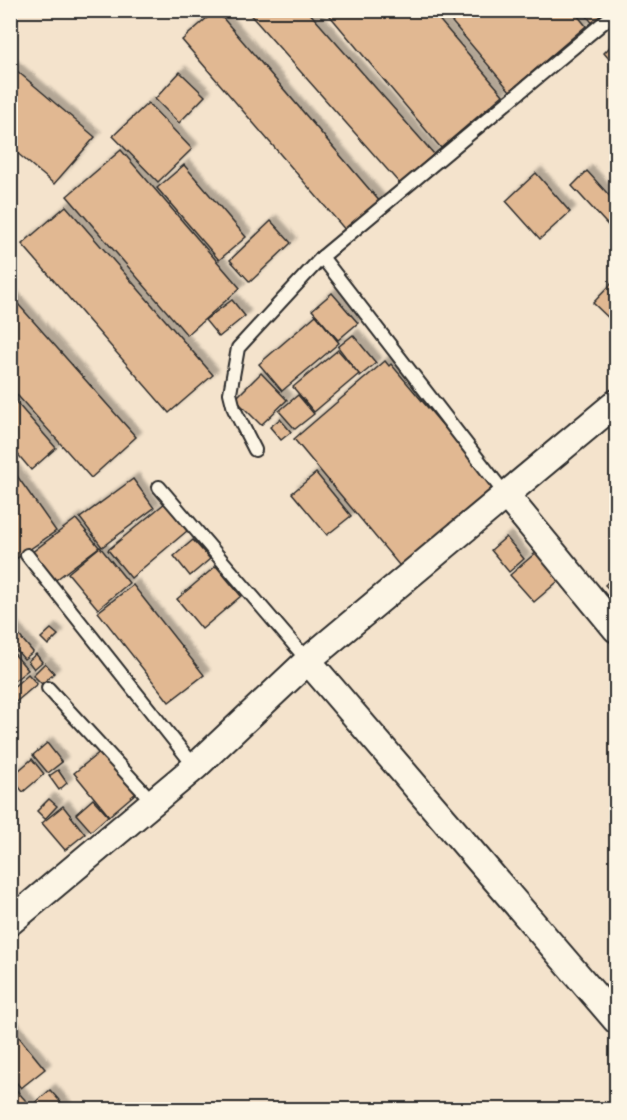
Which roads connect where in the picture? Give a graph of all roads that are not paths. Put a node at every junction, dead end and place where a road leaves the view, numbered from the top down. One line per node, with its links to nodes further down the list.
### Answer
1 (616, 12): 2 (lane)
2 (322, 257): 4 (lane); 6 (lane)
3 (612, 415): 6 (street)
4 (255, 450)
5 (159, 487): 9 (lane)
6 (505, 494): 8 (street); 9 (street)
7 (27, 555): 11 (lane)
8 (616, 629)
9 (308, 662): 11 (street); 14 (street)
10 (48, 688): 12 (lane)
11 (195, 767): 12 (street)
12 (152, 801): 13 (street)
13 (10, 922)
14 (616, 1020)

